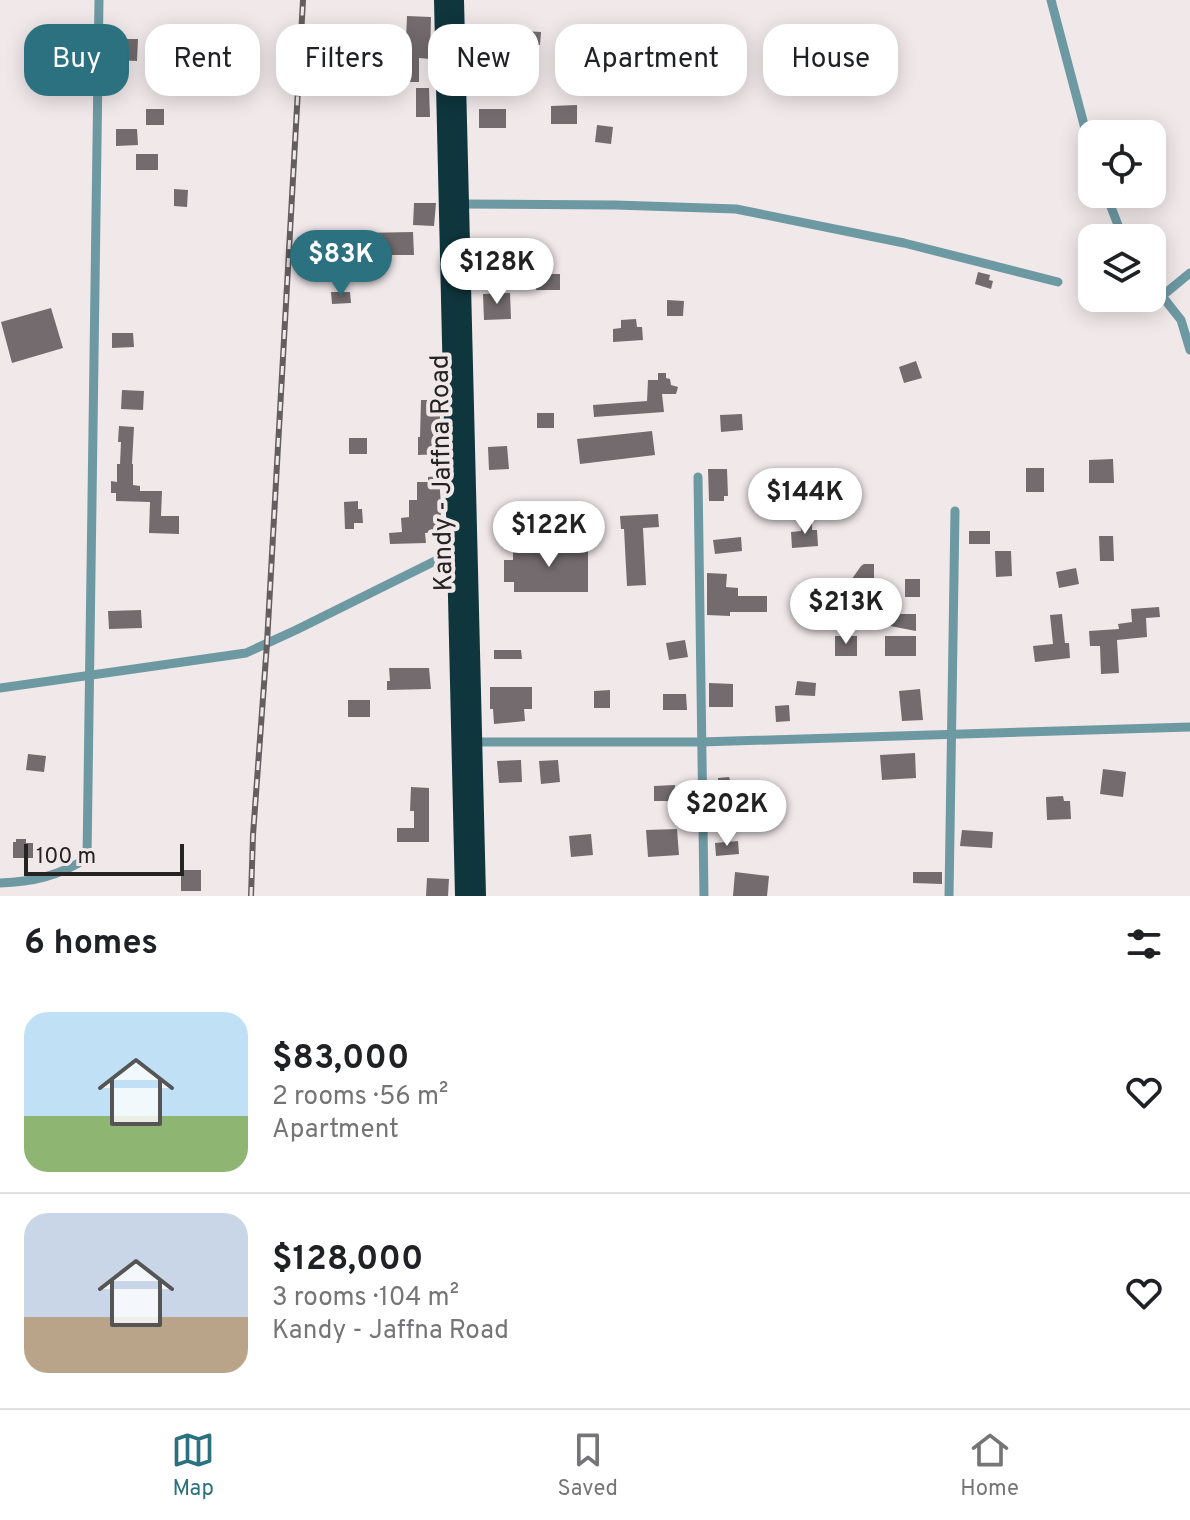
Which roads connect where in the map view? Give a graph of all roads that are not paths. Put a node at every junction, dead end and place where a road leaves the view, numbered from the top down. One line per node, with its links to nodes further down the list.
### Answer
1 (99, 0): 17 (street)
2 (442, 0): 16 (highway, Kandy - Jaffna Road)
3 (456, 0): 6 (highway, Kandy - Jaffna Road)
4 (1051, 0): 5 (street)
5 (1083, 120)
6 (460, 204): 8 (street); 16 (highway, Kandy - Jaffna Road)
7 (1190, 273): 9 (street)
8 (1058, 282)
9 (1166, 293)
10 (1166, 301): 12 (street)
11 (1190, 312): 12 (street)
12 (1181, 320): 13 (street)
13 (1190, 350)
14 (698, 477): 22 (street)
15 (955, 511): 20 (street)
16 (462, 560): 17 (street); 21 (highway, Kandy - Jaffna Road)
17 (89, 675): 18 (street); 23 (street)
18 (0, 688)
19 (1190, 727): 20 (street)
20 (950, 734): 22 (street); 27 (street)
21 (466, 742): 22 (street); 24 (highway, Kandy - Jaffna Road); 25 (highway, Kandy - Jaffna Road)
22 (701, 742): 26 (street)
23 (0, 883)
24 (463, 896)
25 (478, 896)
26 (704, 896)
27 (949, 896)

